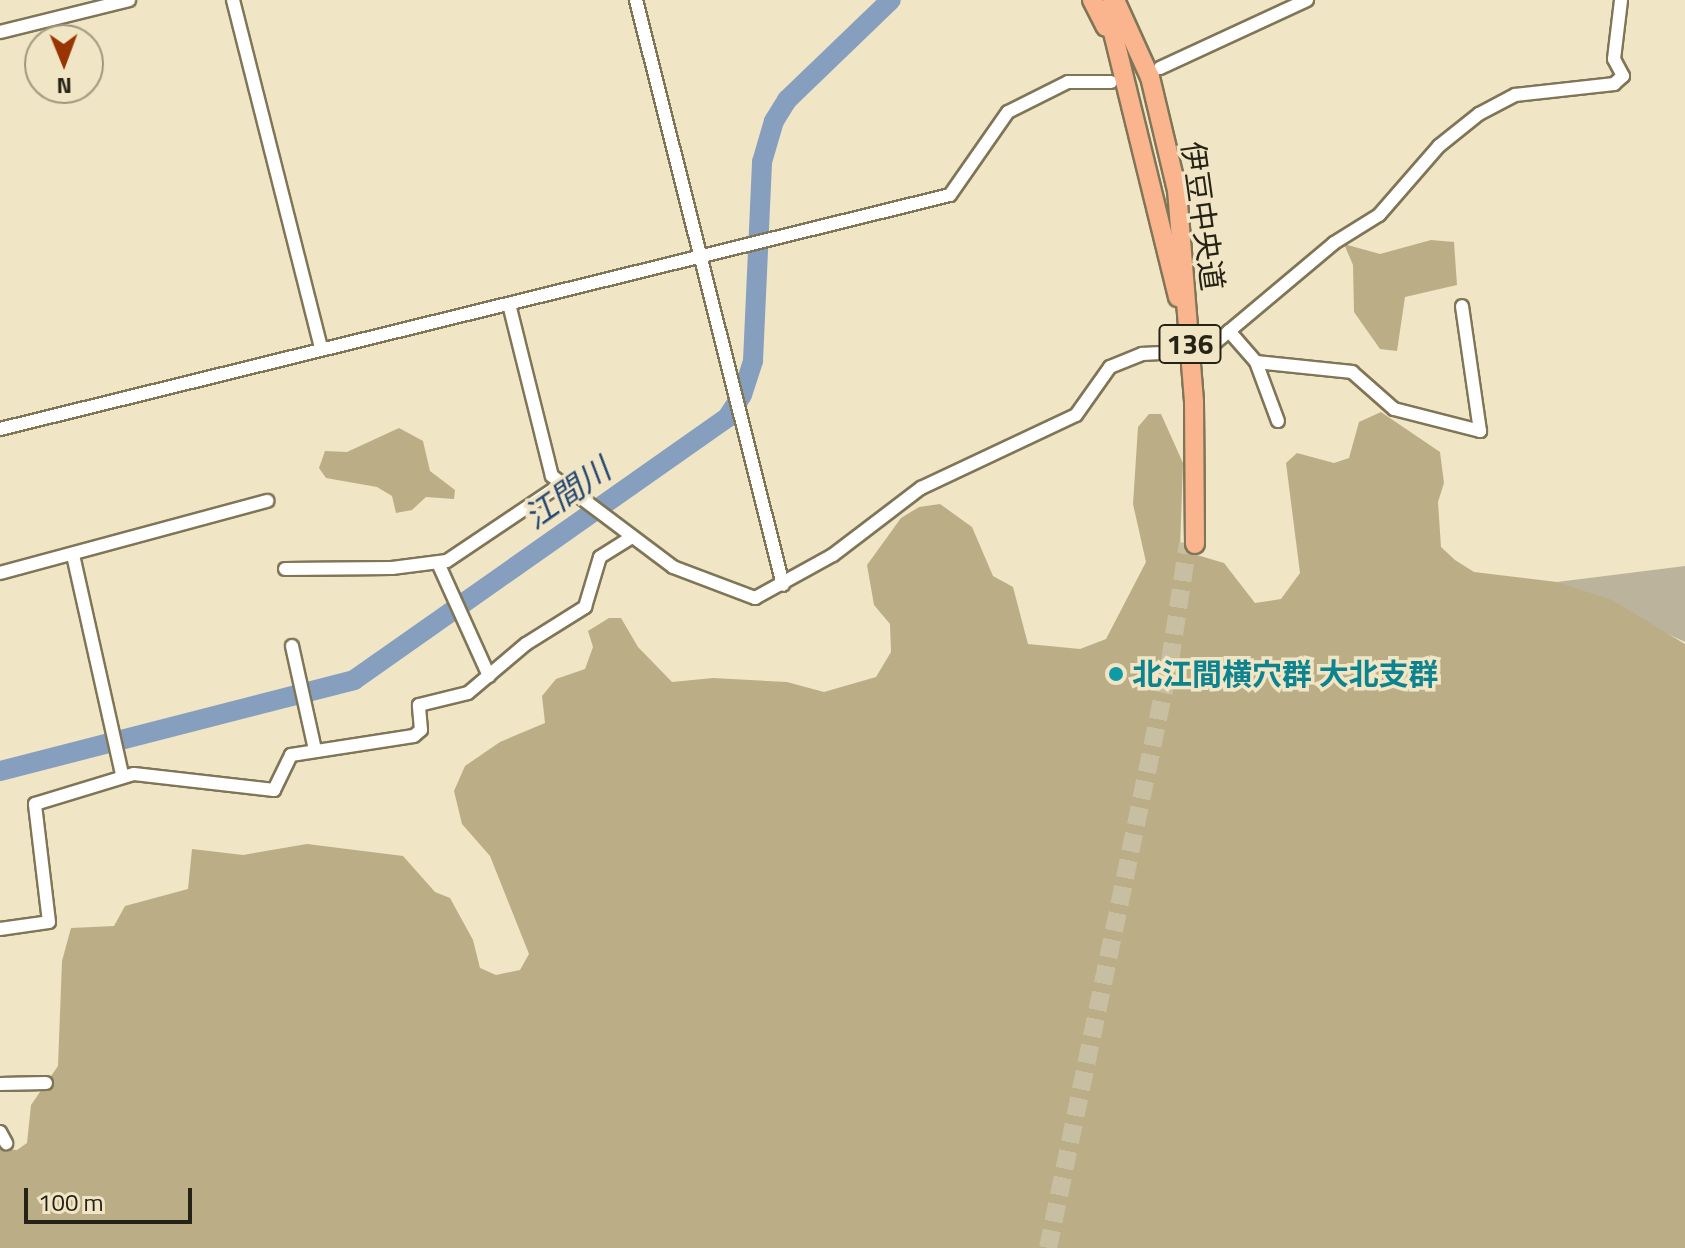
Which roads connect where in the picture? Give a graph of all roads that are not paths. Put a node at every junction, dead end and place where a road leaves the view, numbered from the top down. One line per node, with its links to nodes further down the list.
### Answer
1 (129, 0): 10 (street)
2 (233, 0): 19 (street)
3 (636, 0): 15 (street)
4 (1092, 0): 12 (highway)
5 (1105, 0): 12 (highway, 伊豆中央道 / 136)
6 (1115, 0): 11 (highway, 伊豆中央道 / 136)
7 (1123, 0): 11 (highway, 136)
8 (1307, 0): 13 (street)
9 (1621, 0): 18 (street)
10 (0, 32)
11 (1136, 46): 12 (highway, 伊豆中央道 / 136)
12 (1121, 59)
13 (1160, 68)
14 (1111, 82): 15 (street)
15 (699, 256): 16 (street); 32 (street)
16 (509, 304): 19 (street); 25 (street)
17 (1462, 306): 22 (street)
18 (1229, 331): 20 (street); 22 (street)
19 (321, 349): 24 (street)
20 (1198, 350)
21 (1180, 352): 32 (street)
22 (1256, 362): 23 (street)
23 (1278, 421)
24 (0, 429)
25 (563, 483): 27 (street); 29 (street)
26 (267, 501): 28 (street)
27 (632, 537): 32 (street); 34 (street)
28 (73, 555): 31 (street); 36 (street)
29 (438, 563): 30 (street); 34 (street)
30 (285, 569)
31 (0, 573)
32 (783, 585)
33 (292, 646): 35 (street)
34 (489, 676): 35 (street)
35 (315, 750): 36 (street)
36 (122, 775): 37 (street)
37 (0, 929)
38 (46, 1083): 39 (street)
39 (0, 1084)

